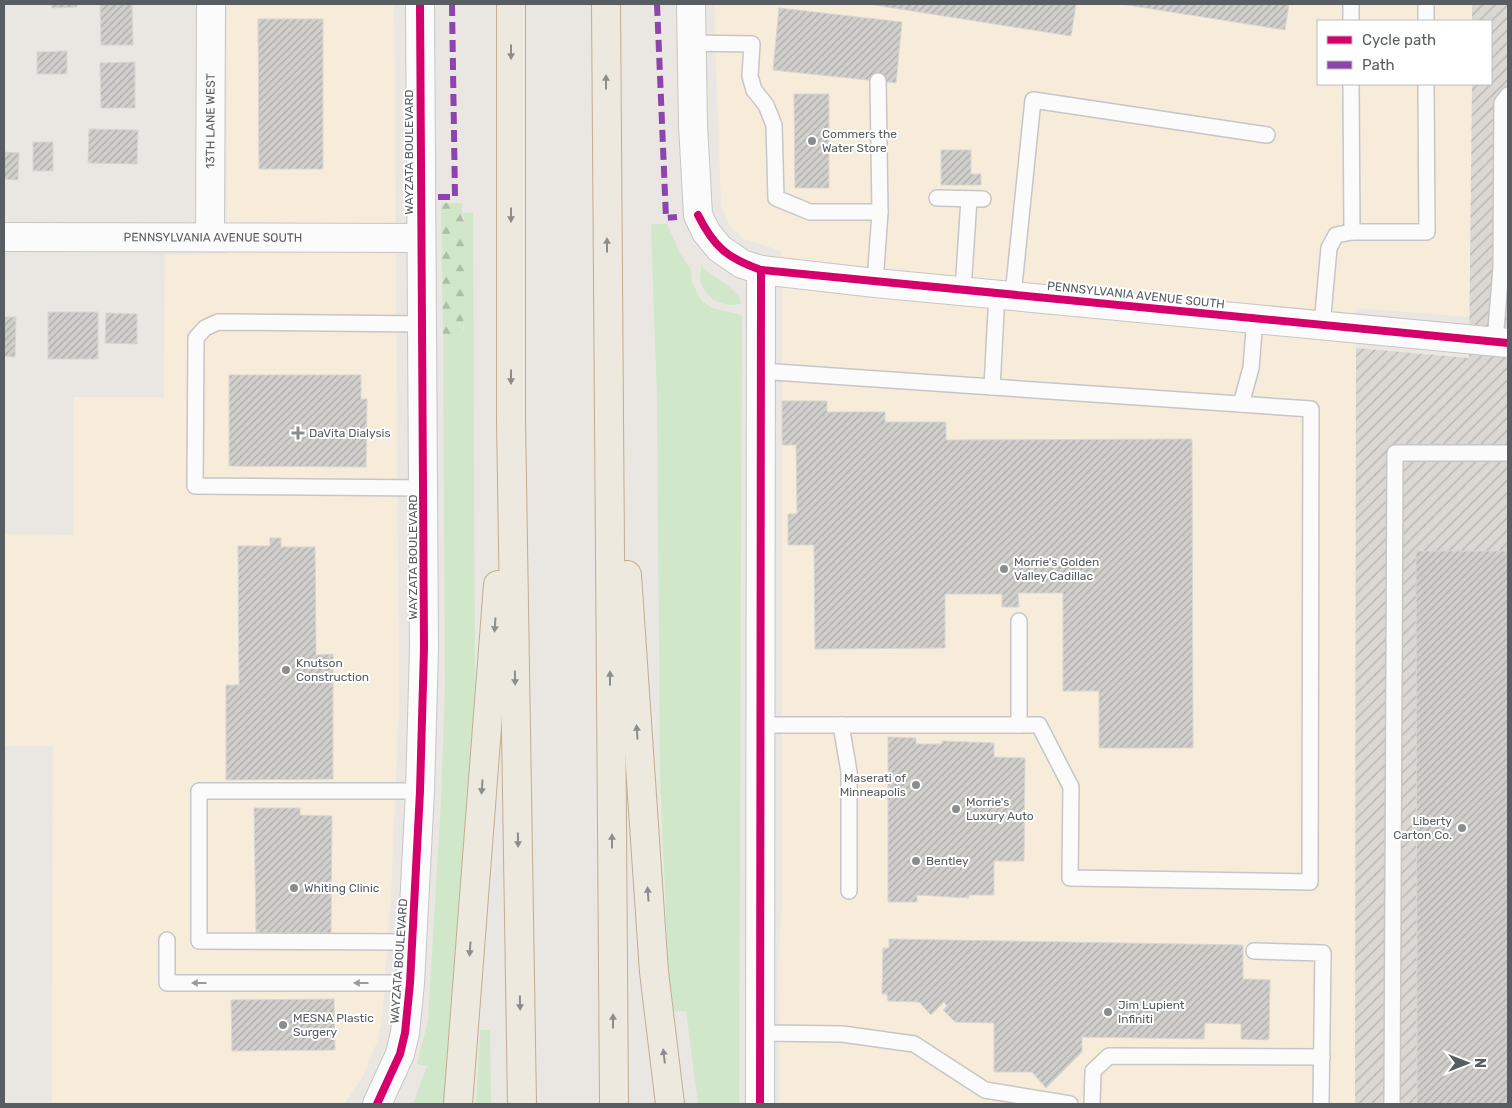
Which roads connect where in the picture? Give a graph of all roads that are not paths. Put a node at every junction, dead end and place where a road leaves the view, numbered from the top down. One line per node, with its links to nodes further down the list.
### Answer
1 (211, 4): 20 (street, 13TH LANE WEST)
2 (420, 4): 21 (street, WAYZATA BOULEVARD)
3 (511, 4): 34 (highway, one-way to 34)
4 (606, 4): 25 (highway, one-way to 4)
5 (691, 4): 10 (street)
6 (1351, 4): 8 (lane)
7 (1426, 4): 9 (lane)
8 (1351, 20)
9 (1426, 20)
10 (692, 43): 17 (lane); 22 (street)
11 (878, 81): 17 (lane)
12 (1352, 85): 18 (lane)
13 (1426, 85): 18 (lane)
14 (1508, 94): 30 (lane)
15 (1267, 135): 26 (lane)
16 (937, 198): 24 (lane)
17 (880, 212): 23 (lane)
18 (1352, 232): 29 (lane)
19 (4, 237): 20 (street, PENNSYLVANIA AVENUE SOUTH)
20 (210, 237): 21 (street, PENNSYLVANIA AVENUE SOUTH)
21 (421, 238): 28 (street, WAYZATA BOULEVARD)
22 (761, 270): 23 (street, PENNSYLVANIA AVENUE SOUTH); 31 (street)
23 (875, 283): 24 (street, PENNSYLVANIA AVENUE SOUTH)
24 (963, 290): 26 (street, PENNSYLVANIA AVENUE SOUTH)
25 (607, 294): 52 (highway, one-way to 25); 53 (highway, one-way to 25)
26 (1005, 294): 27 (street, PENNSYLVANIA AVENUE SOUTH); 32 (lane)
27 (1255, 318): 29 (street, PENNSYLVANIA AVENUE SOUTH); 33 (lane)
28 (422, 324): 36 (street, WAYZATA BOULEVARD); 36 (lane)
29 (1322, 325): 30 (street, PENNSYLVANIA AVENUE SOUTH)
30 (1502, 343)
31 (760, 371): 32 (lane); 38 (street)
32 (992, 387): 33 (lane)
33 (1241, 404): 40 (lane)
34 (511, 419): 50 (highway, one-way to 50); 51 (highway, one-way to 51)
35 (1508, 453): 58 (lane)
36 (424, 488): 41 (street, WAYZATA BOULEVARD)
37 (1019, 621): 40 (lane)
38 (759, 725): 39 (lane); 47 (street)
39 (841, 725): 40 (lane); 42 (lane)
40 (1018, 725)
41 (420, 792): 44 (street, WAYZATA BOULEVARD); 44 (lane)
42 (849, 891)
43 (167, 940): 46 (lane, one-way to 43)
44 (413, 942): 46 (street, WAYZATA BOULEVARD)
45 (1254, 951): 48 (lane)
46 (410, 983): 49 (street, WAYZATA BOULEVARD)
47 (760, 1033): 54 (street); 55 (lane)
48 (1322, 1058): 56 (lane); 57 (lane)
49 (377, 1104)
50 (458, 1104)
51 (522, 1104)
52 (614, 1104)
53 (670, 1104)
54 (760, 1104)
55 (1070, 1104)
56 (1092, 1104)
57 (1321, 1104)
58 (1392, 1104)

